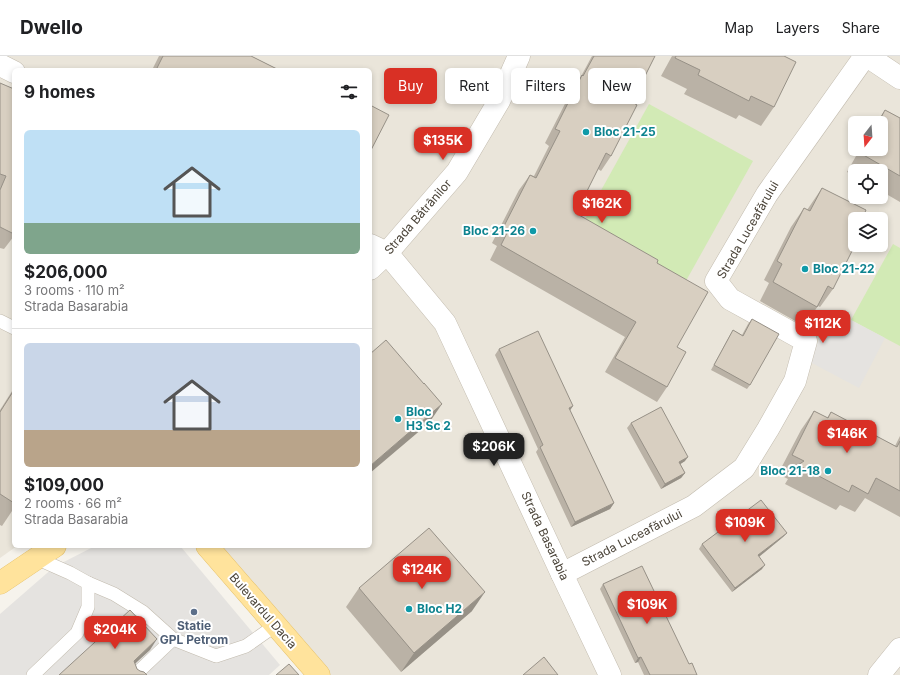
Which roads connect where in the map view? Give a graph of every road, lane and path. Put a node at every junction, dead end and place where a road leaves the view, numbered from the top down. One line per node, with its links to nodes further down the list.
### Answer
1 (520, 56): 6 (street, Strada Bătrânilor)
2 (866, 56): 5 (street); 13 (street, Strada Luceafărului)
3 (0, 65): 4 (street)
4 (12, 71)
5 (900, 78)
6 (379, 249): 7 (street, Strada Bătrânilor); 13 (street, Strada Basarabia)
7 (372, 265)
8 (0, 321): 9 (lane)
9 (12, 327)
10 (52, 548): 12 (main road)
11 (209, 548): 16 (main road, Bulevardul Dacia)
12 (36, 558): 14 (main road); 15 (lane)
13 (562, 574): 22 (street, Strada Basarabia)
14 (0, 583)
15 (88, 583): 17 (lane); 19 (lane)
16 (276, 626): 17 (lane); 21 (main road, Bulevardul Dacia)
17 (174, 638): 20 (lane)
18 (900, 649): 23 (street)
19 (33, 675)
20 (134, 675)
21 (319, 675)
22 (610, 675)
23 (879, 675)

